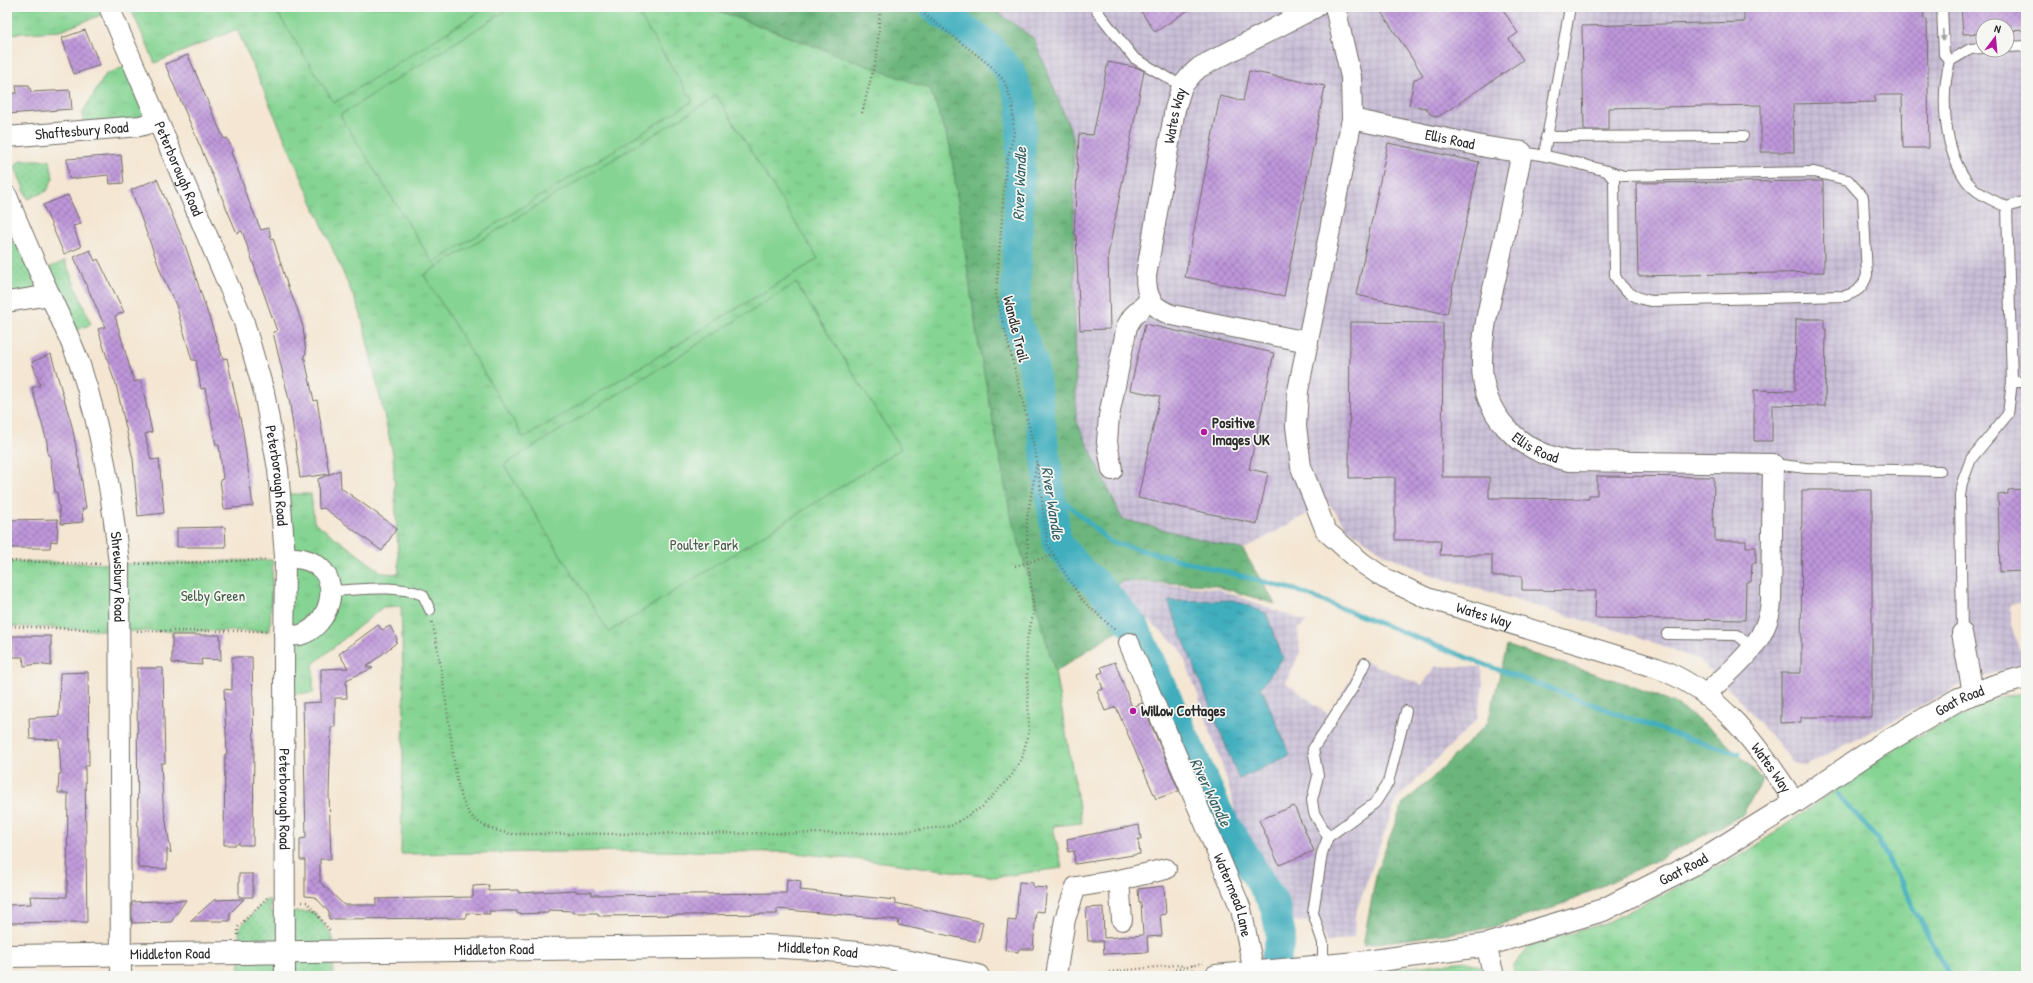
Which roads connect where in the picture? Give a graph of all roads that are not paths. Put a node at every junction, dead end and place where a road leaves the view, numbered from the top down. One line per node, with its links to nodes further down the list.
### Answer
1 (108, 7): 13 (street, Peterborough Road)
2 (1316, 7): 11 (street, Wates Way)
3 (1335, 7): 12 (street, Wates Way)
4 (1570, 7): 16 (lane)
5 (1942, 7): 10 (lane, one-way to 10)
6 (1097, 11): 11 (lane)
7 (2026, 46): 8 (lane)
8 (2015, 47)
9 (1975, 48): 10 (lane)
10 (1950, 61): 22 (lane)
11 (1182, 86): 24 (street, Wates Way)
12 (1352, 119): 17 (street, Ellis Road); 26 (street, Wates Way)
13 (157, 121): 15 (street, Shaftesbury Road); 32 (street, Peterborough Road)
14 (1743, 136): 16 (lane)
15 (7, 137)
16 (1546, 137): 18 (lane)
17 (1522, 152): 18 (lane); 29 (street, Ellis Road)
18 (1544, 155): 19 (lane)
19 (1607, 171): 19 (lane)
20 (7, 196): 23 (street, Shrewsbury Road)
21 (2026, 200): 22 (lane)
22 (2006, 207): 27 (lane)
23 (50, 295): 25 (street); 53 (street, Shrewsbury Road)
24 (1150, 300): 26 (street); 30 (street)
25 (7, 302)
26 (1308, 342): 43 (street, Wates Way)
27 (2012, 382): 28 (lane); 35 (lane)
28 (2026, 382)
29 (1773, 464): 31 (lane); 39 (street)
30 (1112, 470)
31 (1940, 471)
32 (285, 560): 33 (street); 36 (street, Peterborough Road)
33 (331, 590): 34 (lane); 36 (street)
34 (430, 610)
35 (1962, 633): 42 (street)
36 (284, 634): 51 (street, Peterborough Road)
37 (1667, 634): 39 (lane)
38 (1129, 643): 56 (street, Watermead Lane)
39 (1754, 648): 43 (street)
40 (1364, 663): 46 (lane)
41 (2026, 677): 42 (street, Goat Road)
42 (1973, 693): 45 (street, Goat Road)
43 (1706, 694): 45 (street, Wates Way)
44 (1406, 711): 46 (lane)
45 (1795, 802): 50 (street, Goat Road)
46 (1328, 837): 54 (lane)
47 (1166, 869): 48 (street)
48 (1119, 880): 49 (street); 59 (street)
49 (1122, 920)
50 (1486, 945): 54 (street, Goat Road); 60 (street)
51 (285, 953): 53 (street, Middleton Road); 57 (street, Peterborough Road); 58 (street, Middleton Road)
52 (7, 956): 53 (street, Middleton Road)
53 (121, 965)
54 (1314, 967): 56 (street)
55 (1210, 969): 56 (street)
56 (1254, 972)
57 (285, 976)
58 (978, 976)
59 (1056, 976)
60 (1494, 976)

